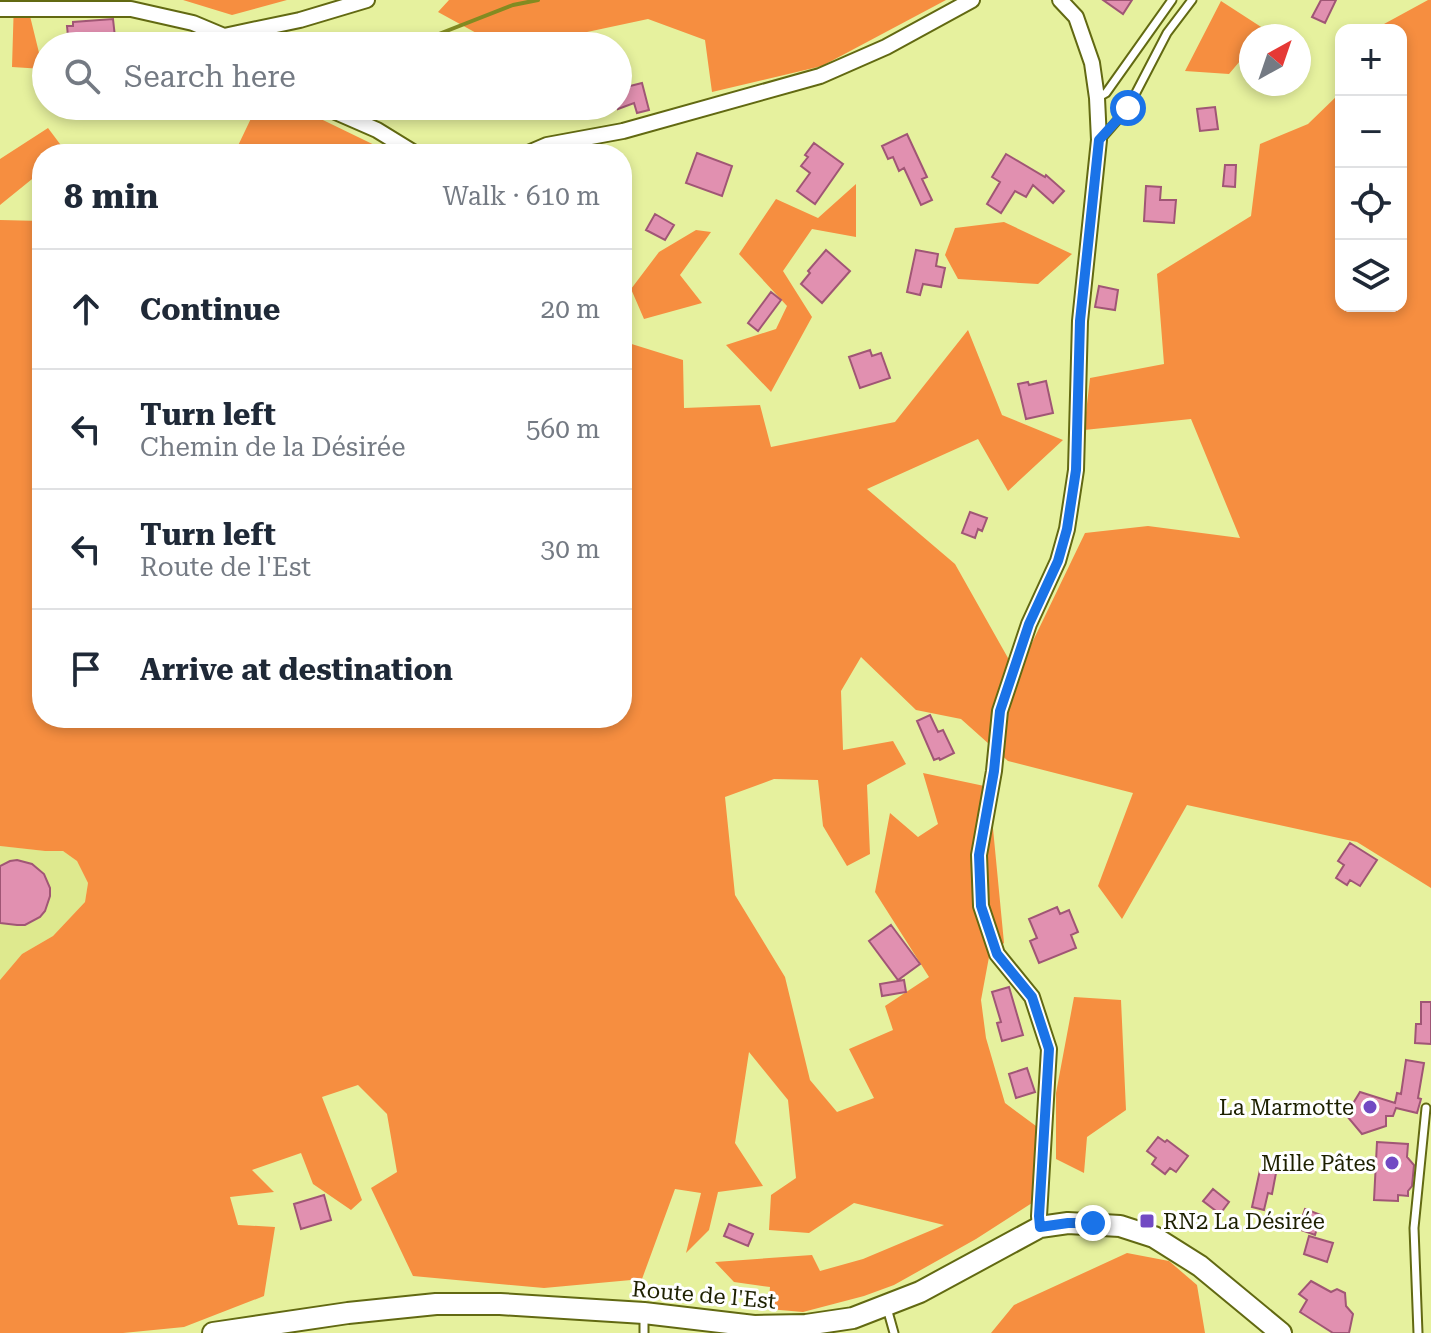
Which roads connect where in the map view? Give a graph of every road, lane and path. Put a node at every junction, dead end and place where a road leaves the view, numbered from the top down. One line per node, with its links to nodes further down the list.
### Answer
1 (367, 0): 8 (street)
2 (972, 0): 13 (street)
3 (1060, 0): 9 (street)
4 (1172, 0): 9 (lane)
5 (1192, 0): 11 (lane)
6 (0, 9): 7 (street)
7 (210, 32)
8 (258, 32)
9 (1097, 98): 11 (street)
10 (354, 120): 12 (street)
11 (1099, 140): 15 (street)
12 (400, 144)
13 (552, 144)
14 (1426, 1108): 21 (lane)
15 (1040, 1227): 16 (main road, Route de l'Est); 20 (main road, Route de l'Est)
16 (885, 1305): 17 (main road, Route de l'Est); 19 (lane)
17 (644, 1323): 18 (main road, Route de l'Est)
18 (213, 1333)
19 (894, 1333)
20 (1281, 1333)
21 (1418, 1333)

